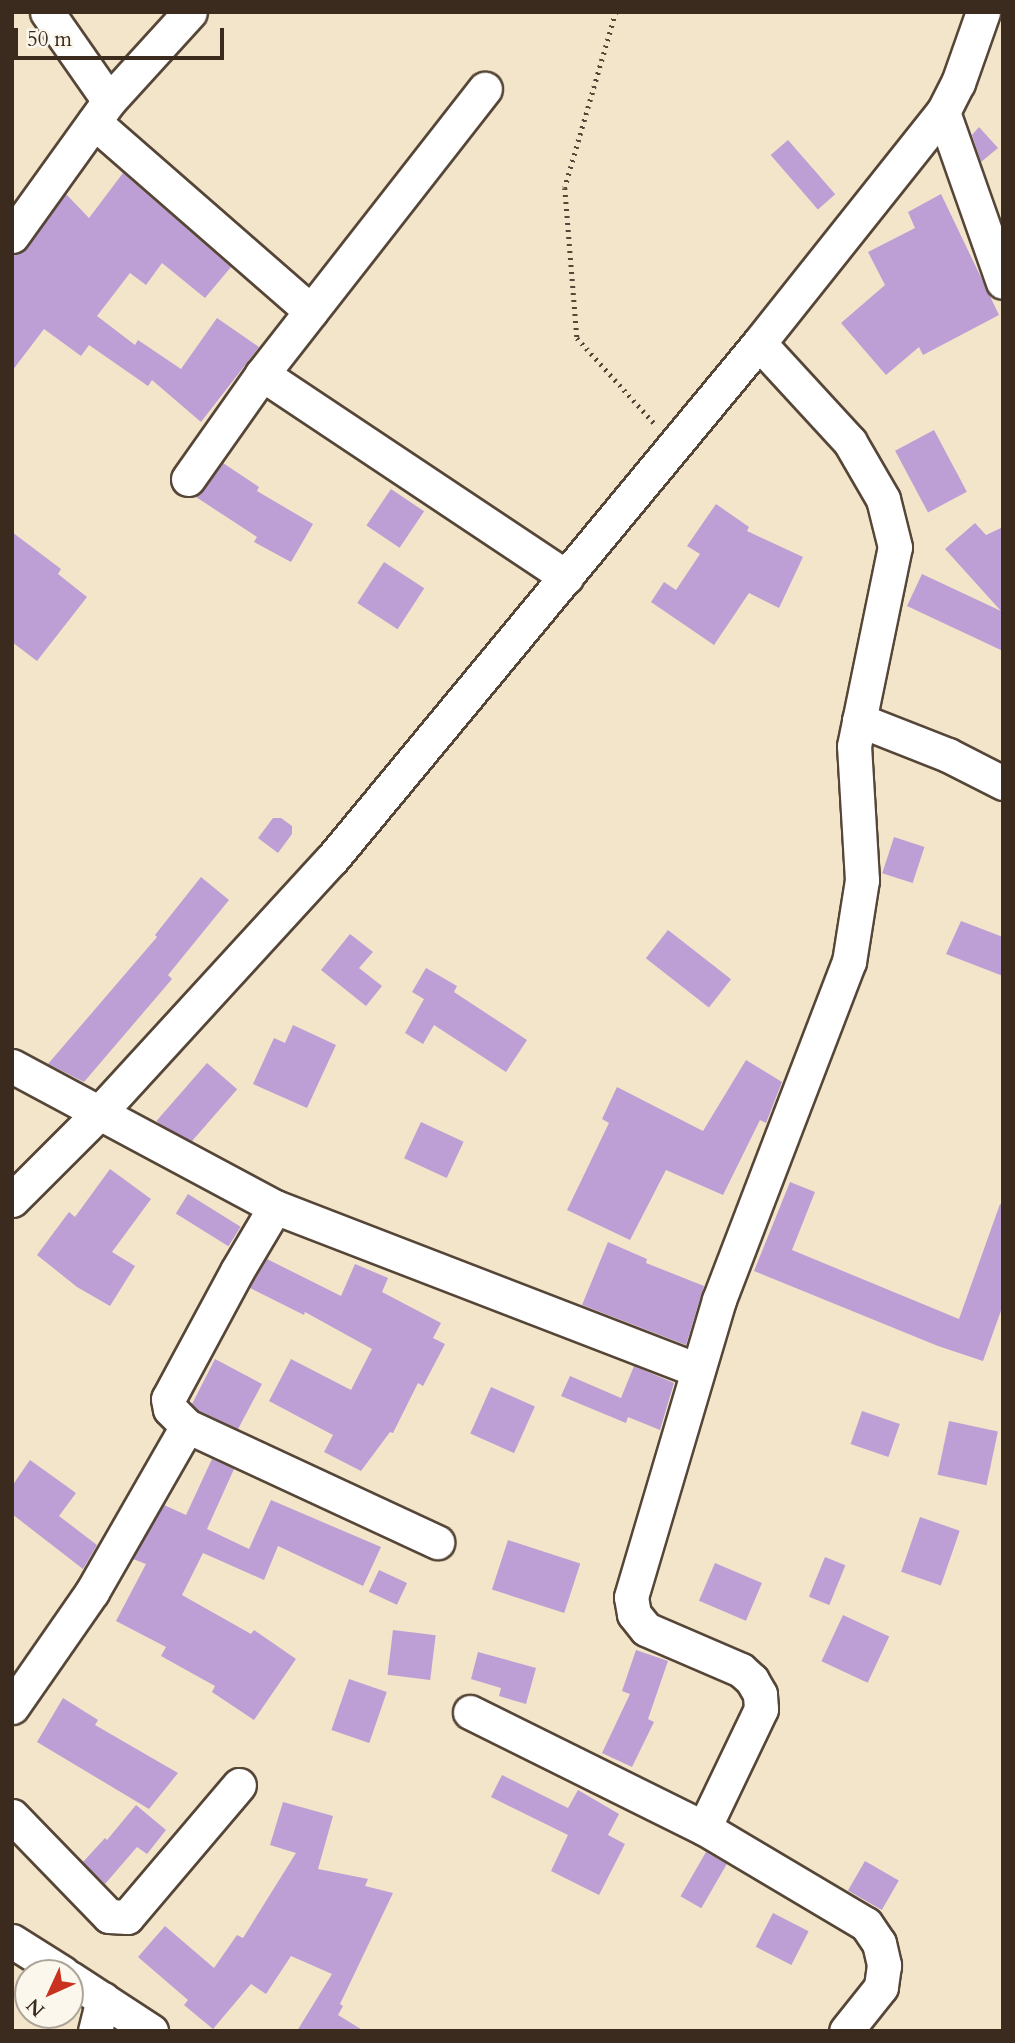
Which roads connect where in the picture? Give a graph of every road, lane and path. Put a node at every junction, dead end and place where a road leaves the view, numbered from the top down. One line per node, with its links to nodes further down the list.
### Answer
1 (47, 12): 6 (street)
2 (190, 12): 6 (street)
3 (616, 12): 13 (path)
4 (983, 12): 7 (street)
5 (485, 89): 10 (street)
6 (102, 111): 8 (street); 10 (street)
7 (943, 111): 9 (street); 11 (street)
8 (12, 236)
9 (1002, 275)
10 (311, 311): 12 (street)
11 (759, 343): 13 (street); 16 (street)
12 (262, 374): 14 (street); 15 (street)
13 (675, 445): 15 (street)
14 (188, 480)
15 (566, 577): 19 (street)
16 (859, 720): 17 (street); 22 (street)
17 (1003, 783)
18 (12, 1066): 19 (street)
19 (98, 1114): 20 (street); 21 (street)
20 (12, 1200)
21 (275, 1207): 22 (street); 23 (street)
22 (698, 1370): 29 (street)
23 (187, 1426): 24 (street); 25 (street)
24 (437, 1542)
25 (12, 1707)
26 (470, 1712): 29 (street)
27 (239, 1785): 28 (street)
28 (12, 1815)
29 (705, 1828): 36 (street)
30 (12, 1941): 31 (street)
31 (41, 1959)
32 (84, 1987): 33 (street)
33 (103, 1999): 34 (street); 35 (street)
34 (95, 2031)
35 (150, 2031)
36 (846, 2031)

